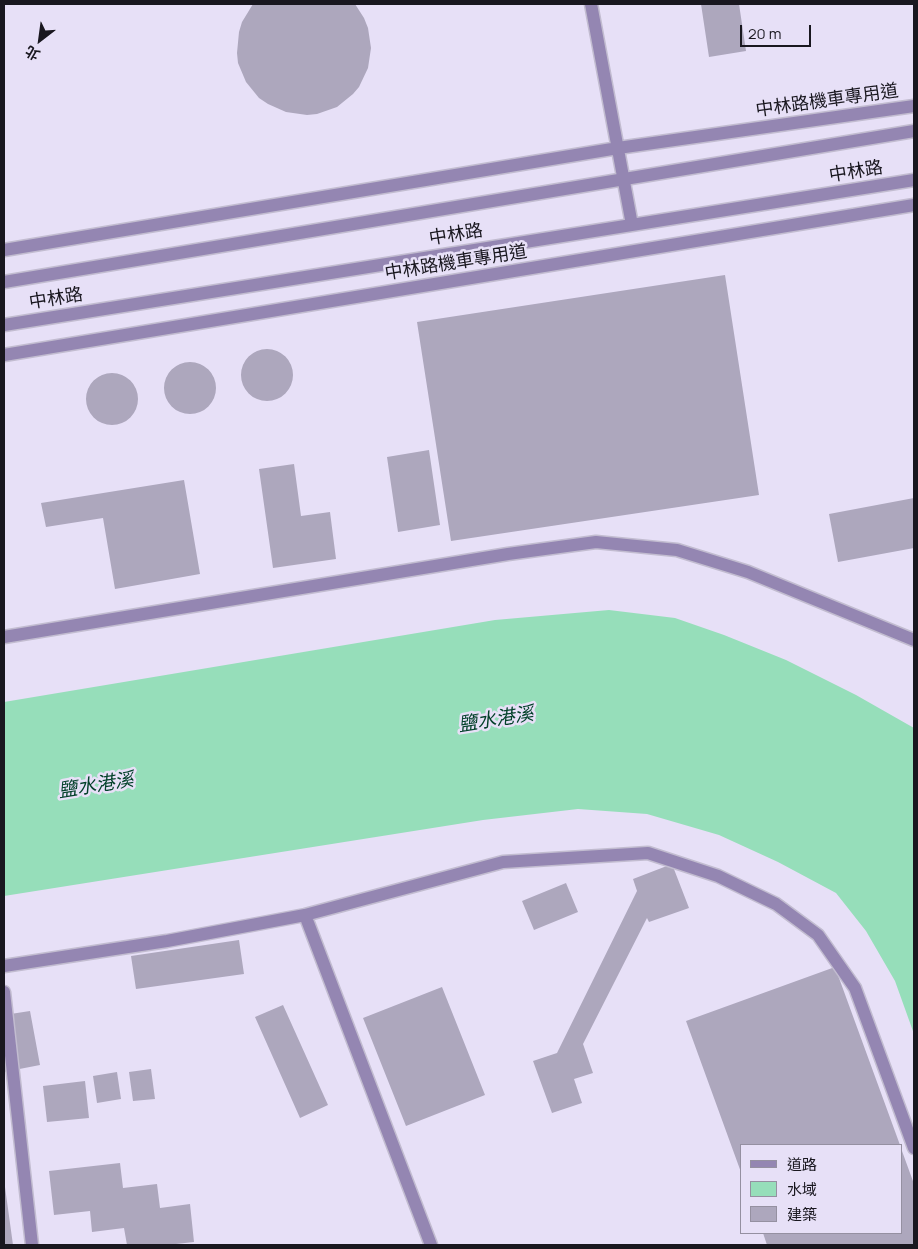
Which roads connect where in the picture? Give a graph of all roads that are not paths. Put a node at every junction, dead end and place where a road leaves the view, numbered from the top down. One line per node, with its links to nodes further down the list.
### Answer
1 (592, 4): 4 (street)
2 (914, 106): 4 (street, 中林路機車專用道)
3 (914, 131): 5 (street)
4 (618, 148): 5 (street); 9 (street, 中林路機車專用道)
5 (623, 179): 8 (street); 10 (street)
6 (914, 180): 8 (street, 中林路)
7 (914, 205): 12 (street, 中林路機車專用道)
8 (632, 225): 11 (street, 中林路)
9 (4, 250)
10 (4, 282)
11 (4, 325)
12 (4, 355)
13 (4, 637): 14 (street)
14 (914, 640)
15 (305, 915): 16 (street); 18 (street); 20 (street)
16 (4, 966)
17 (4, 992): 19 (street)
18 (914, 1148)
19 (32, 1245)
20 (431, 1245)

